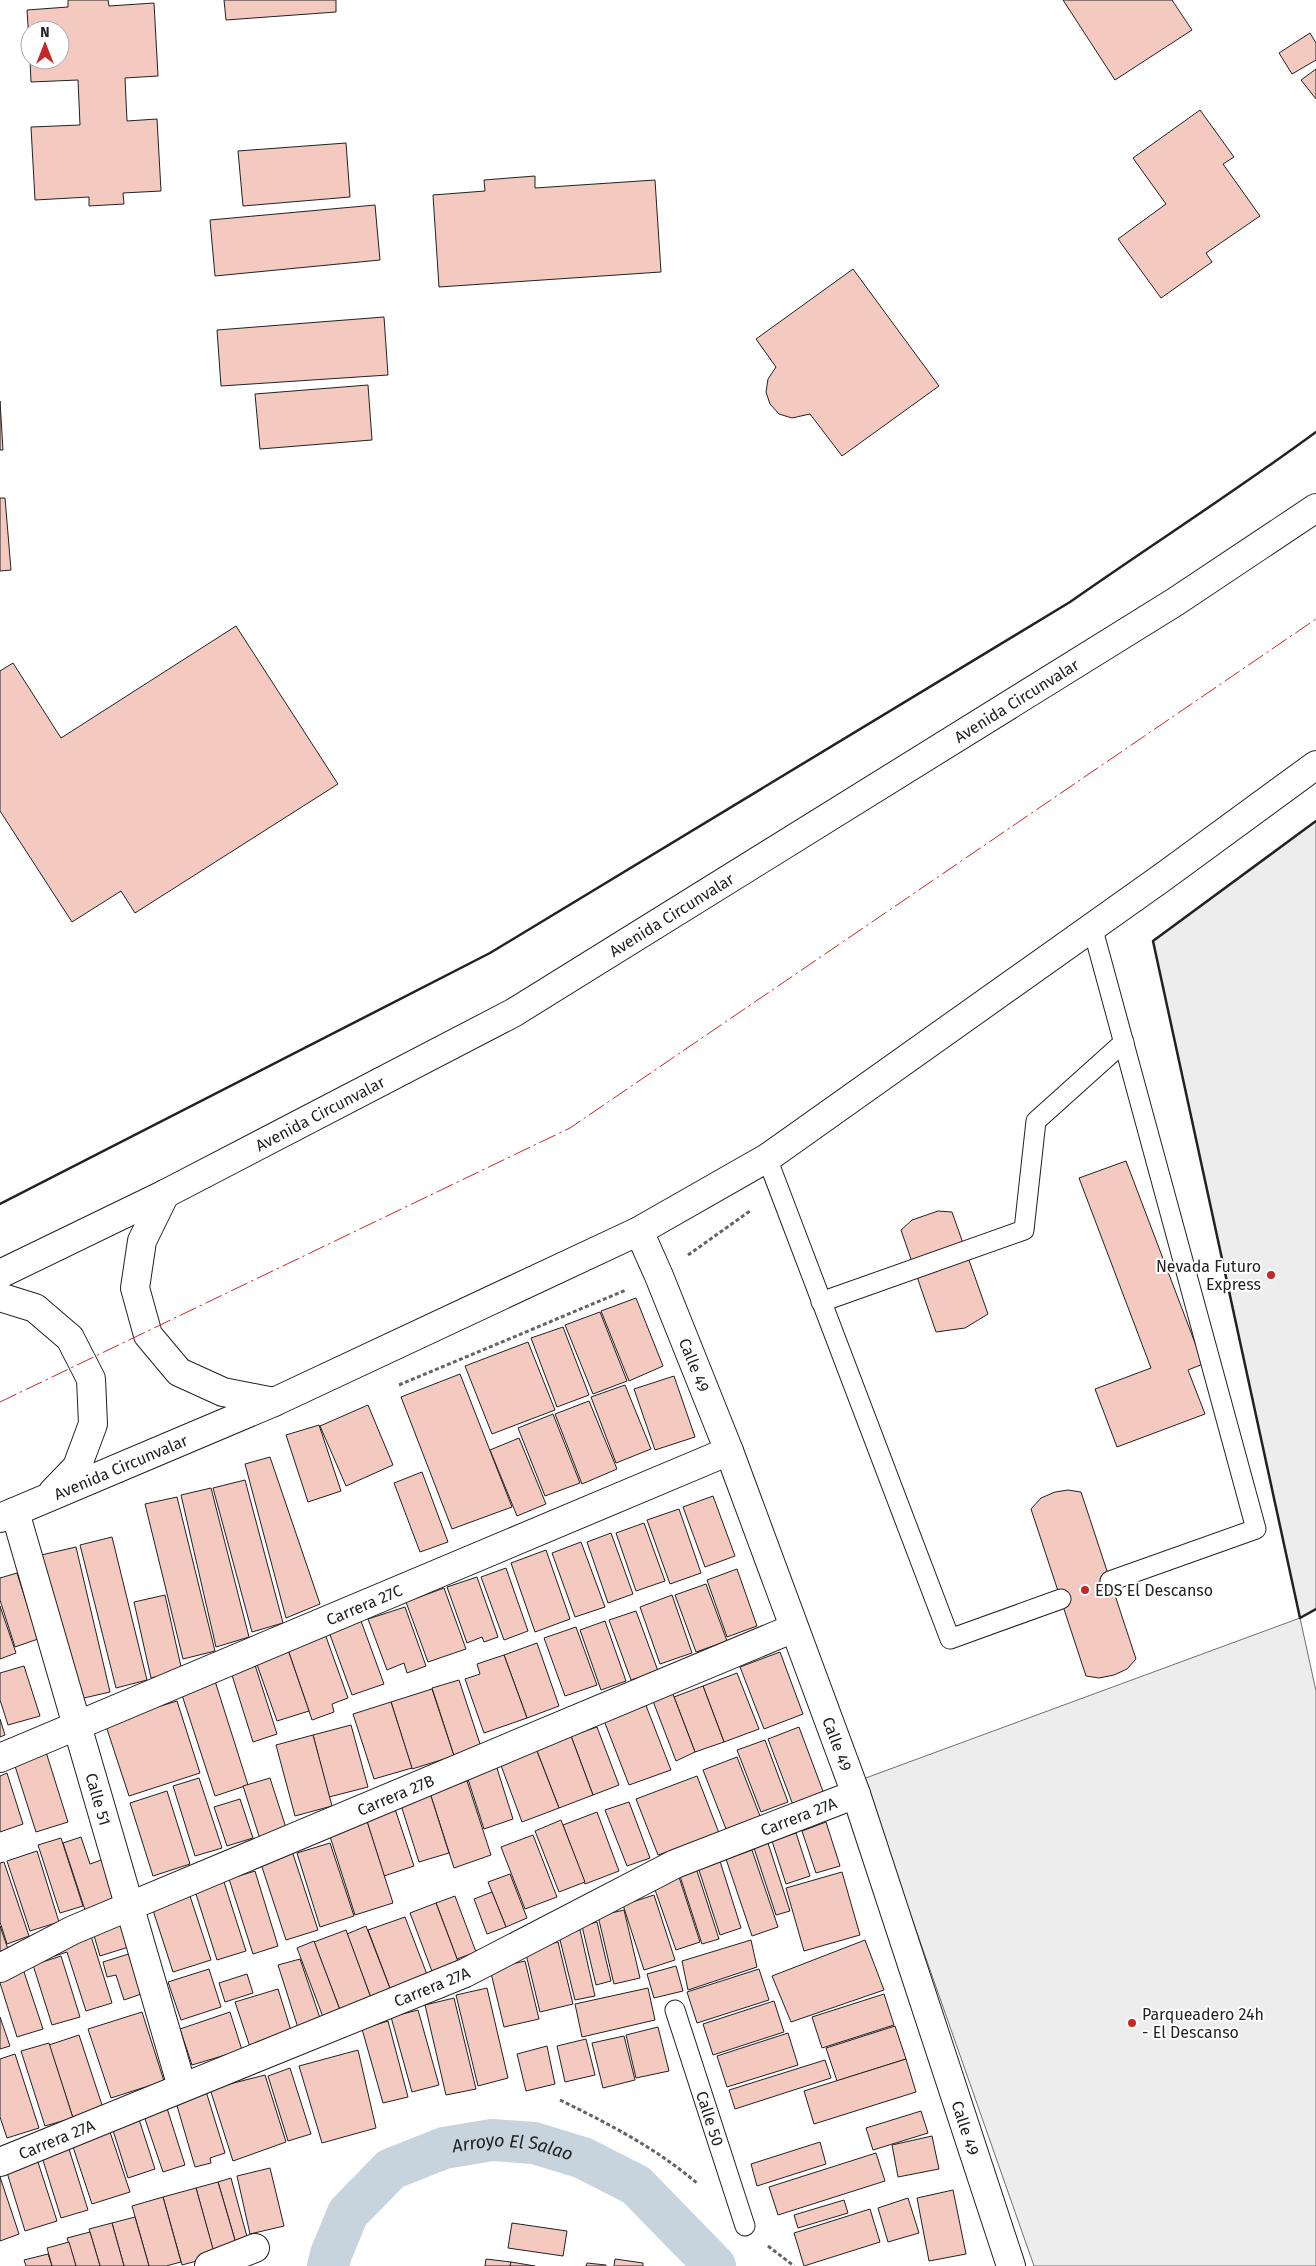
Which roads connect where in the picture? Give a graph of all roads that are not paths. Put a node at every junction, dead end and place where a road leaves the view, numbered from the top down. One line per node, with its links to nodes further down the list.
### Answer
1 (1316, 508): 6 (main road, Avenida Circunvalar)
2 (1316, 765): 3 (main road, Avenida Circunvalar)
3 (1092, 926): 4 (lane); 5 (main road, Avenida Circunvalar)
4 (1124, 1042): 10 (lane); 15 (lane)
5 (767, 1158): 7 (main road, Avenida Circunvalar); 10 (lane)
6 (165, 1194): 8 (main road, Avenida Circunvalar); 11 (main road)
7 (639, 1231): 11 (main road, Avenida Circunvalar); 12 (main road, Calle 49)
8 (0, 1274)
9 (0, 1297): 13 (main road)
10 (821, 1302): 16 (lane)
11 (274, 1402): 13 (main road, Avenida Circunvalar)
12 (728, 1451): 17 (main road, Calle 49); 18 (main road, Carrera 27C)
13 (46, 1500): 14 (main road, Avenida Circunvalar)
14 (7, 1515): 18 (main road, Calle 51)
15 (1110, 1581)
16 (1061, 1600)
17 (794, 1628): 20 (main road, Calle 49); 21 (main road, Carrera 27B)
18 (77, 1726): 19 (main road, Carrera 27C); 21 (main road, Calle 51)
19 (0, 1758)
20 (856, 1794): 24 (main road, Carrera 27A); 29 (main road, Calle 49)
21 (129, 1907): 22 (main road, Carrera 27B); 24 (main road, Calle 51)
22 (0, 1968)
23 (675, 2010): 26 (lane, Calle 50)
24 (182, 2087): 25 (main road, Carrera 27A)
25 (0, 2162)
26 (745, 2226)
27 (255, 2248): 28 (main road)
28 (209, 2266)
29 (1011, 2266)

